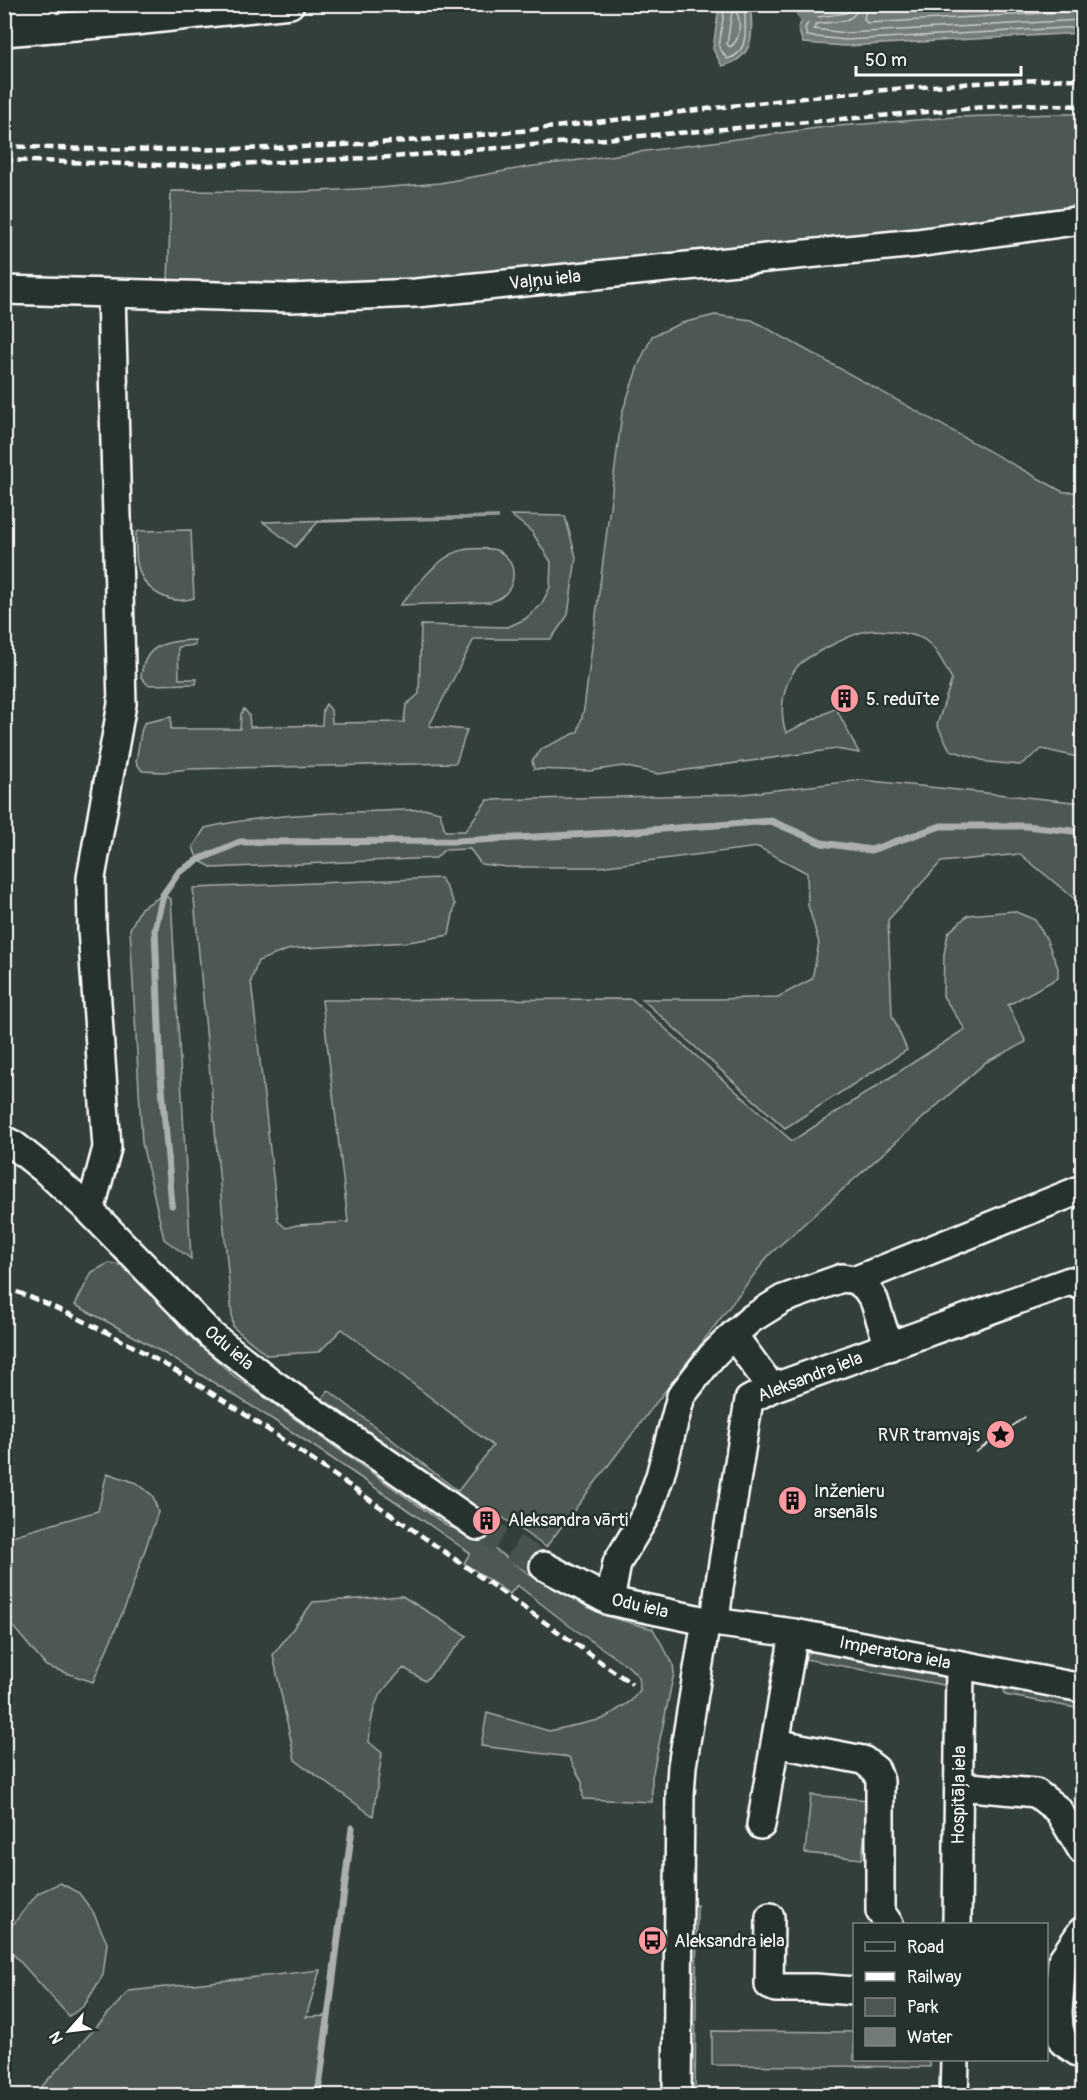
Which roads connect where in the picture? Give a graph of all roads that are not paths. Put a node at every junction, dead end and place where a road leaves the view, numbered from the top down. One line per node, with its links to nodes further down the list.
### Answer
1 (46, 4): 4 (street)
2 (290, 4): 3 (street)
3 (135, 13): 4 (street)
4 (4, 32)
5 (1083, 220): 7 (street, Vaļņu iela)
6 (4, 290): 7 (street, Vaļņu iela)
7 (111, 293): 10 (street)
8 (4, 1140): 10 (street, Odu iela)
9 (1083, 1189): 11 (street)
10 (90, 1211): 16 (street, Odu iela)
11 (856, 1280): 13 (street); 14 (street)
12 (1083, 1286): 14 (street, Aleksandra iela)
13 (733, 1335): 15 (street); 18 (street)
14 (889, 1347): 15 (street, Aleksandra iela)
15 (772, 1388): 19 (street, Aleksandra iela)
16 (478, 1526)
17 (544, 1566): 18 (street, Odu iela)
18 (610, 1601): 19 (street, Odu iela)
19 (711, 1622): 20 (street, Imperatora iela); 34 (street, Aleksandra iela)
20 (794, 1633): 21 (street, Imperatora iela); 23 (street)
21 (960, 1666): 22 (street, Imperatora iela); 24 (street, Hospitāļa iela)
22 (1083, 1688)
23 (775, 1743): 25 (street); 28 (street)
24 (959, 1786): 26 (street); 29 (street, Hospitāļa iela)
25 (760, 1825)
26 (1083, 1850)
27 (770, 1917): 31 (street)
28 (889, 1923)
29 (957, 1923)
30 (1083, 1931): 32 (street)
31 (853, 1991)
32 (1083, 2055)
33 (955, 2061): 35 (street)
34 (676, 2096)
35 (954, 2096)

